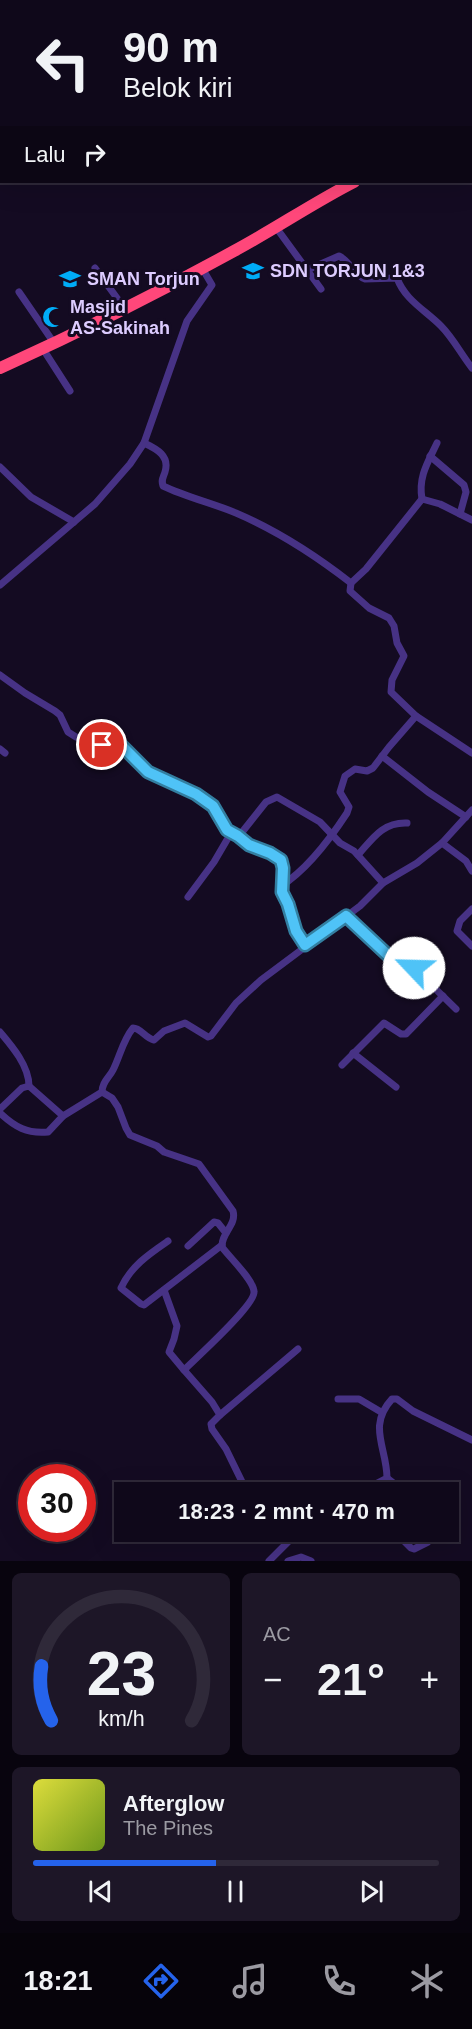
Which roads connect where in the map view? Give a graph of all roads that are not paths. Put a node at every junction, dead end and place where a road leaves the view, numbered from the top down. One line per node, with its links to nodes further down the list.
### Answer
1 (348, 183): 2 (highway)
2 (275, 226): 4 (highway); 5 (street)
3 (95, 268): 8 (street)
4 (202, 268): 8 (highway); 13 (street)
5 (307, 270): 6 (street); 11 (street)
6 (321, 289)
7 (19, 292): 9 (street)
8 (125, 309): 9 (highway)
9 (49, 346): 10 (highway); 12 (street)
10 (0, 368)
11 (472, 368)
12 (70, 391)
13 (144, 443): 20 (street); 21 (street)
14 (437, 443): 15 (street)
15 (430, 456): 17 (street); 18 (street)
16 (2, 473): 20 (street)
17 (422, 499): 18 (street); 21 (street)
18 (460, 514): 19 (street)
19 (472, 520)
20 (74, 522): 22 (street)
21 (351, 582): 24 (street)
22 (0, 585)
23 (0, 675): 30 (street)
24 (416, 716): 25 (street); 26 (street)
25 (472, 753)
26 (382, 756): 28 (street); 31 (street)
27 (472, 810): 28 (street)
28 (466, 817): 32 (street)
29 (407, 823): 33 (street)
30 (235, 835): 31 (street); 36 (street); 37 (street)
31 (331, 835): 33 (street); 36 (street)
32 (441, 843): 34 (street); 35 (street)
33 (358, 855): 35 (street)
34 (472, 871)
35 (383, 883): 39 (street)
36 (281, 885): 40 (street)
37 (188, 897)
38 (472, 909): 41 (street)
39 (346, 916): 40 (street); 42 (street)
40 (305, 945): 49 (street)
41 (472, 946)
42 (443, 996): 43 (street); 45 (street)
43 (456, 1009)
44 (0, 1032): 47 (street)
45 (353, 1053): 46 (street); 48 (street)
46 (342, 1065)
47 (29, 1086): 50 (street); 51 (street)
48 (396, 1087)
49 (102, 1092): 51 (street); 52 (street)
50 (0, 1111): 51 (street)
51 (63, 1116)
52 (226, 1233): 54 (street); 55 (street)
53 (168, 1241): 56 (street)
54 (222, 1245): 56 (street); 58 (street)
55 (188, 1246)
56 (164, 1290): 58 (street)
57 (298, 1349): 61 (street)
58 (184, 1370): 61 (street)
59 (338, 1399): 60 (street)
60 (381, 1412): 62 (street); 63 (street)
61 (220, 1415): 64 (street)
62 (472, 1440)
63 (387, 1478): 65 (street); 66 (street)
64 (243, 1482)
65 (380, 1482)
66 (392, 1482)
67 (288, 1542): 70 (street)
68 (405, 1542): 69 (street)
69 (428, 1542)
70 (278, 1558): 71 (street)
71 (269, 1561)
72 (288, 1561): 73 (street)
73 (311, 1561)

